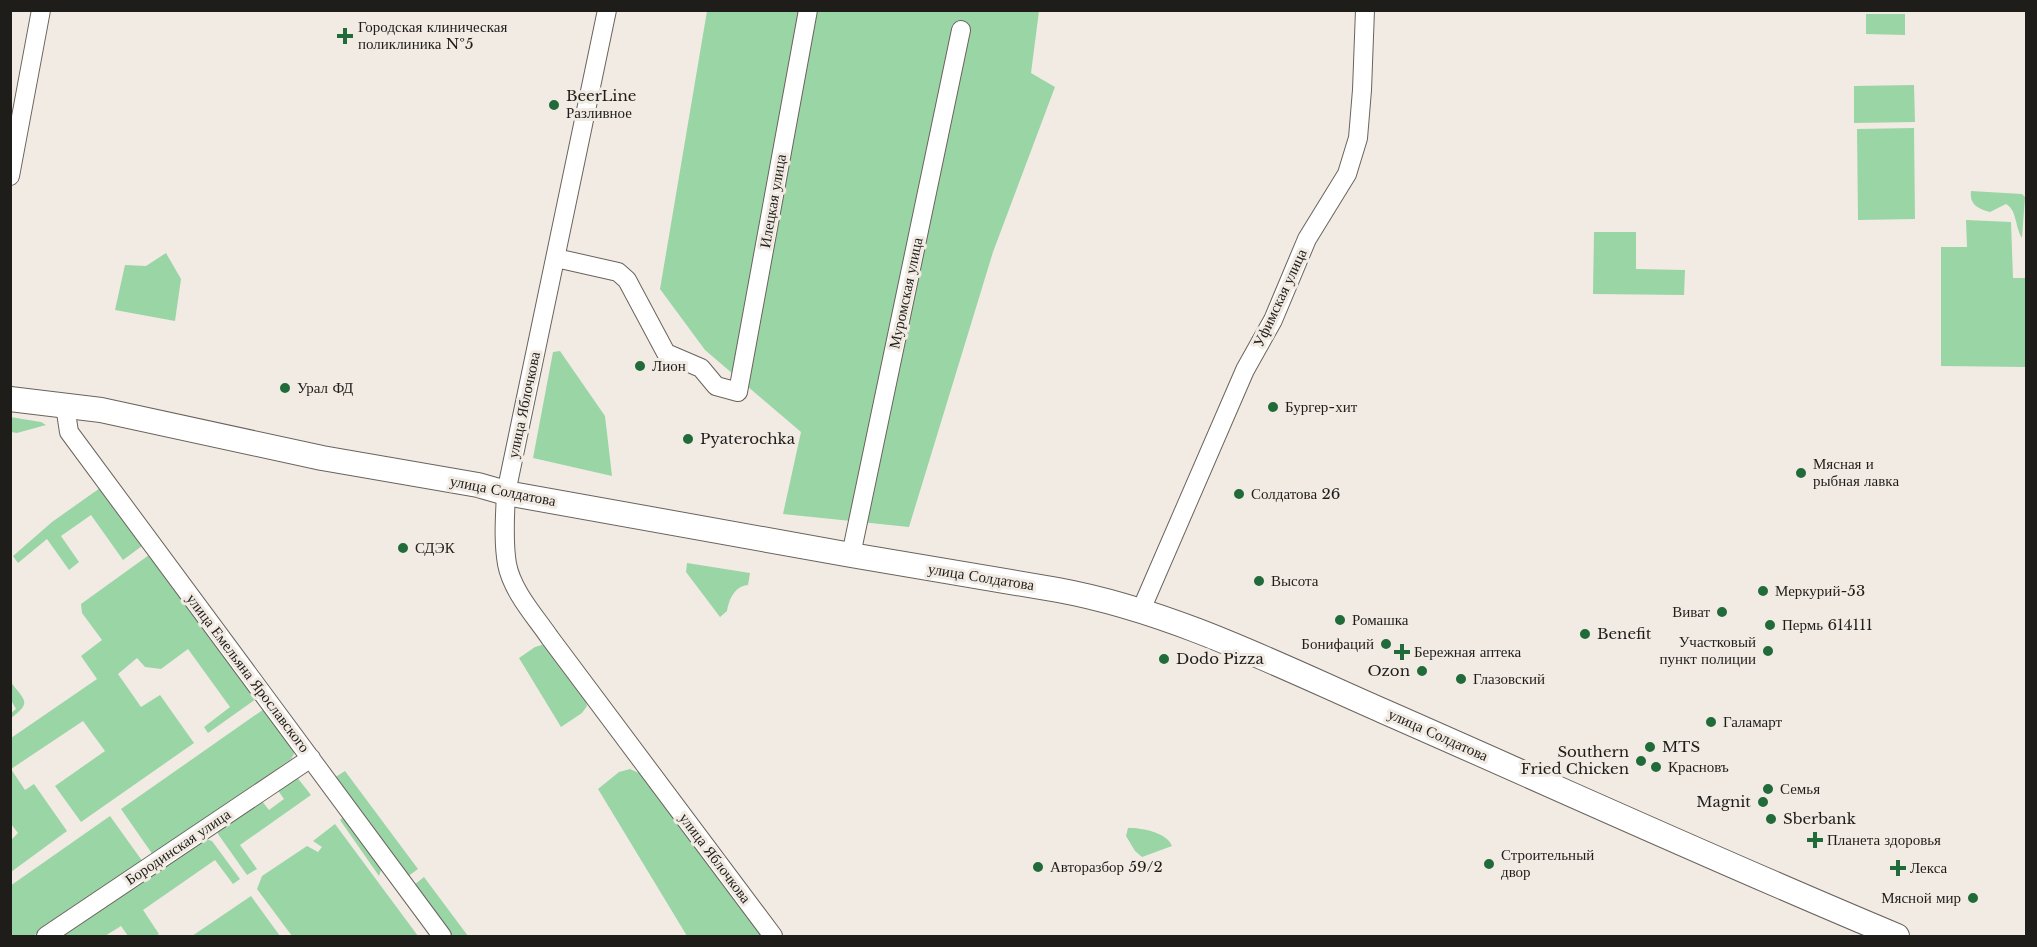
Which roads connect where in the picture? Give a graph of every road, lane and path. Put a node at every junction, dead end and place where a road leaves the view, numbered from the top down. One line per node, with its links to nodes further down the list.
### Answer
1 (41, 10): 6 (street)
2 (607, 10): 7 (street, улица Яблочкова)
3 (808, 10): 7 (street, Илецкая улица)
4 (1365, 10): 12 (street, Уфимская улица)
5 (961, 30): 11 (street, Муромская улица)
6 (10, 176)
7 (556, 258): 10 (street, улица Яблочкова)
8 (10, 399): 9 (main road, улица Солдатова)
9 (65, 406): 10 (main road, улица Солдатова); 13 (street, улица Емельяна Ярославского)
10 (506, 493): 11 (main road, улица Солдатова); 16 (street, улица Яблочкова)
11 (851, 555): 12 (main road, улица Солдатова)
12 (1141, 610): 17 (main road, улица Солдатова)
13 (311, 758): 14 (street, Бородинская улица); 15 (street, улица Емельяна Ярославского)
14 (46, 936)
15 (442, 936)
16 (772, 936)
17 (1897, 936)

